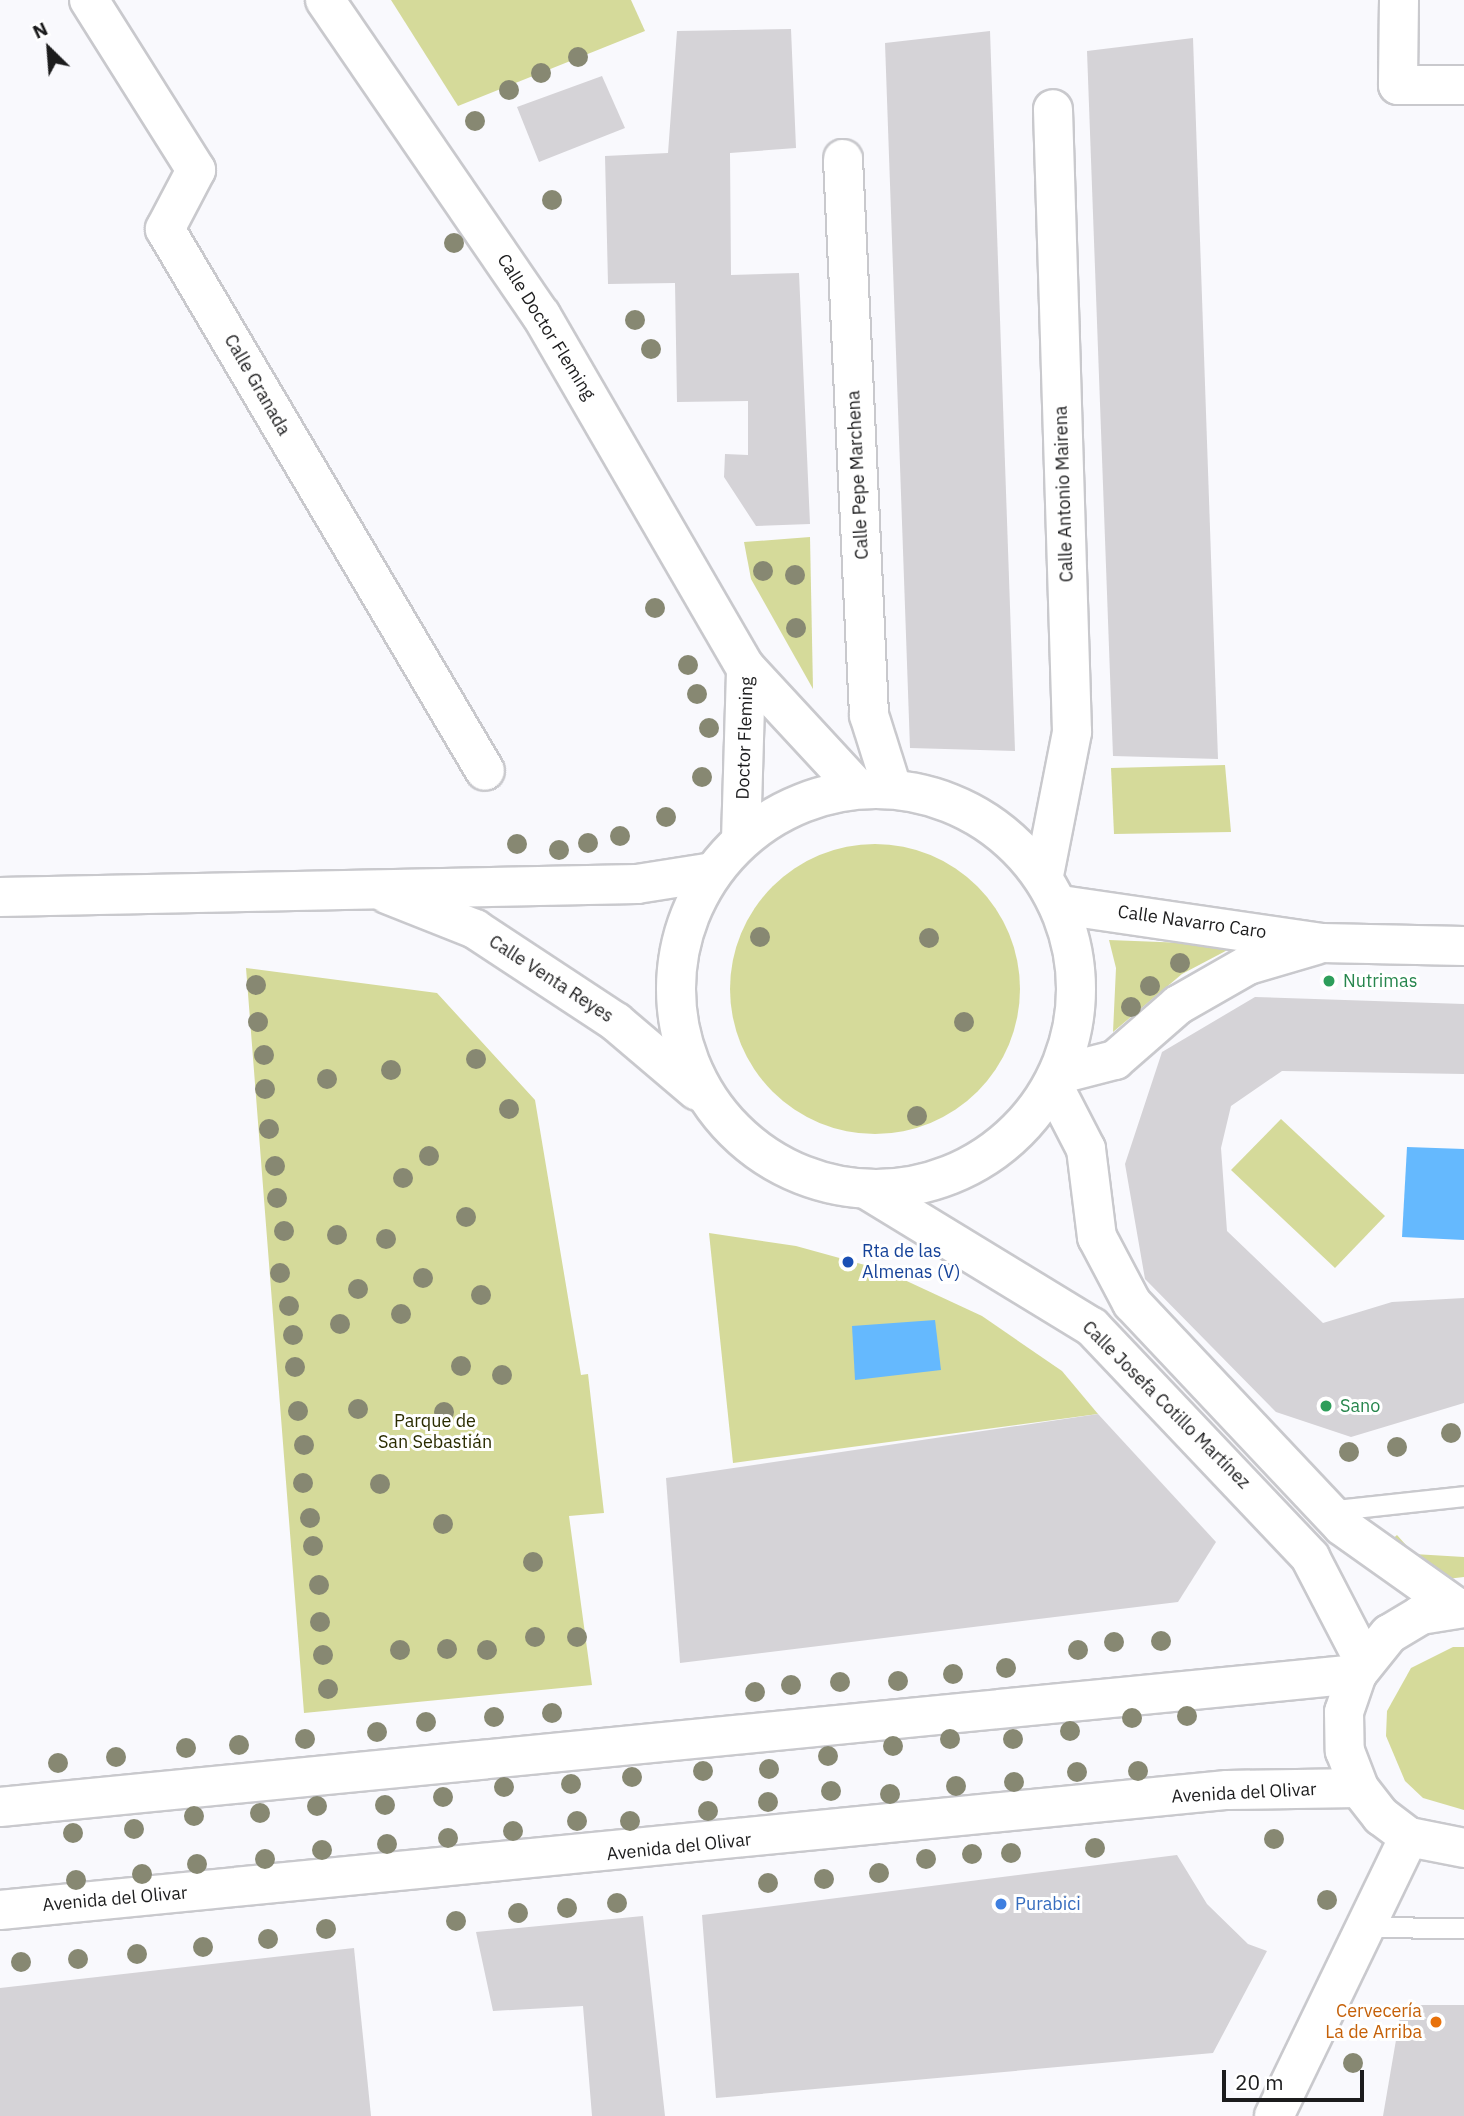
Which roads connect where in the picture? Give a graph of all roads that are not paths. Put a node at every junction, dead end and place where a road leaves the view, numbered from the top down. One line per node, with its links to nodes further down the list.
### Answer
1 (89, 0): 8 (street, Calle Granada)
2 (325, 0): 7 (street, Calle Doctor Fleming)
3 (1399, 0): 4 (street)
4 (1464, 85)
5 (1053, 109): 13 (street, Calle Antonio Mairena)
6 (843, 159): 9 (street, Calle Pepe Marchena)
7 (746, 668): 9 (street, Doctor Fleming); 10 (street, Doctor Fleming)
8 (485, 771)
9 (875, 788): 10 (street); 13 (street)
10 (741, 840): 11 (street)
11 (713, 872): 12 (street, Calle Venta Reyes); 18 (street)
12 (375, 889): 14 (street, Calle Venta Reyes); 18 (street, Calle Venta Reyes)
13 (1052, 890): 15 (street, Calle Navarro Caro); 17 (street)
14 (0, 897)
15 (1322, 943): 16 (street, Calle Navarro Caro); 17 (street, Calle Navarro Caro)
16 (1464, 946)
17 (1057, 1081): 19 (street); 21 (street)
18 (707, 1100): 19 (street)
19 (869, 1191): 23 (street, Calle Josefa Cotillo Martínez)
20 (1464, 1496): 21 (lane)
21 (1327, 1511): 22 (street)
22 (1460, 1608): 23 (street)
23 (1360, 1667): 24 (street); 25 (street)
24 (1359, 1788): 26 (street); 28 (street, Avenida del Olivar)
25 (0, 1807)
26 (1409, 1837): 27 (street); 29 (street)
27 (1464, 1848)
28 (0, 1910)
29 (1364, 1927): 30 (lane); 31 (street)
30 (1464, 1928)
31 (1274, 2116)

